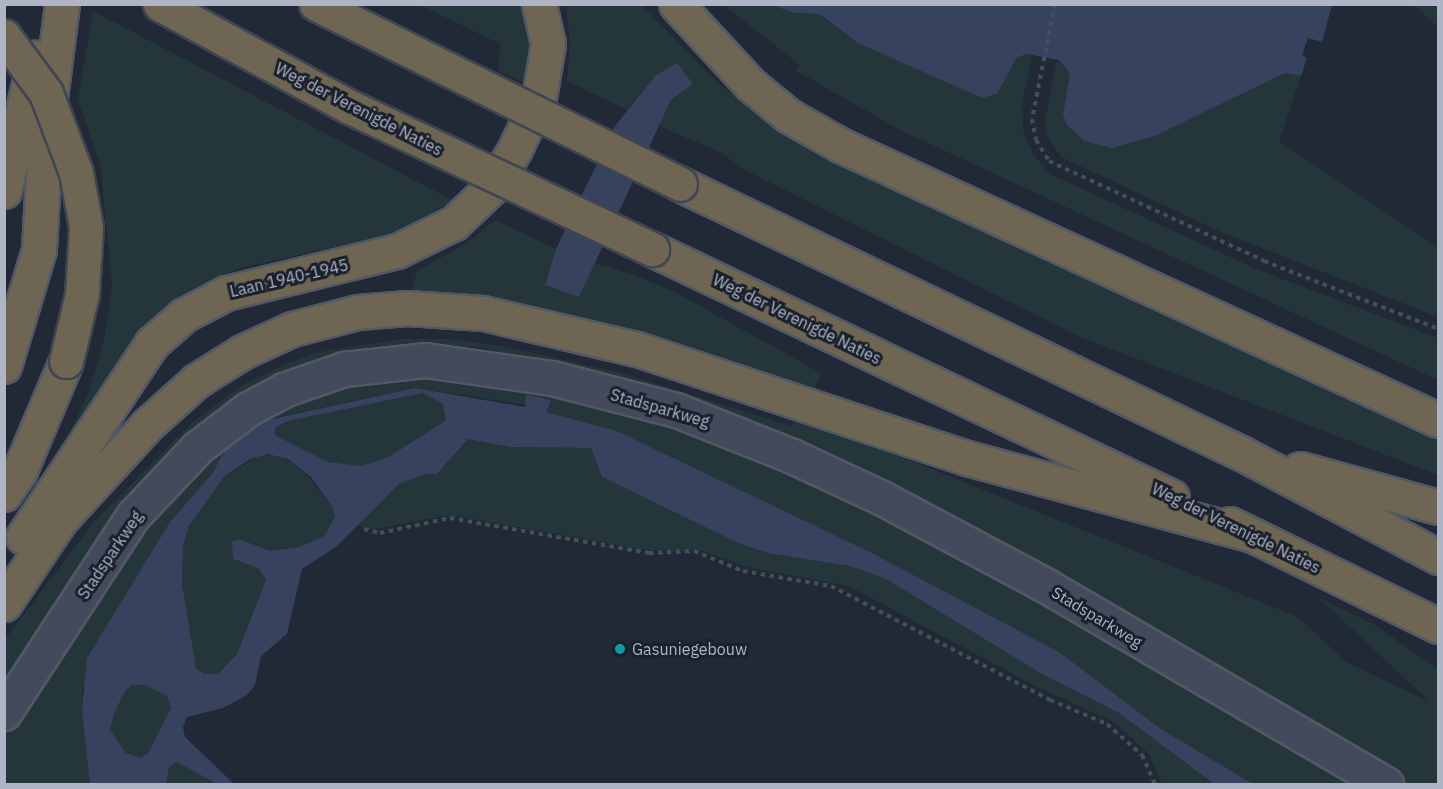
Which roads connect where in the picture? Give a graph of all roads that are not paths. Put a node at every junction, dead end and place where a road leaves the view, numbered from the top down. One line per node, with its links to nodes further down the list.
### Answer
1 (51, 4): 8 (highway)
2 (62, 4): 9 (highway)
3 (160, 4): 14 (highway, Weg der Verenigde Naties, bridge)
4 (316, 4): 11 (highway, bridge)
5 (539, 4): 16 (highway, Laan 1940-1945)
6 (676, 4): 10 (highway)
7 (4, 36): 12 (highway, bridge)
8 (4, 191)
9 (4, 366)
10 (1438, 420)
11 (1243, 454): 13 (highway); 15 (highway)
12 (4, 494)
13 (1438, 507)
14 (1249, 534): 17 (highway); 18 (highway, Weg der Verenigde Naties)
15 (1438, 556)
16 (4, 567)
17 (4, 604)
18 (1438, 626)
19 (4, 713): 20 (main road, Stadsparkweg)
20 (1386, 784)

